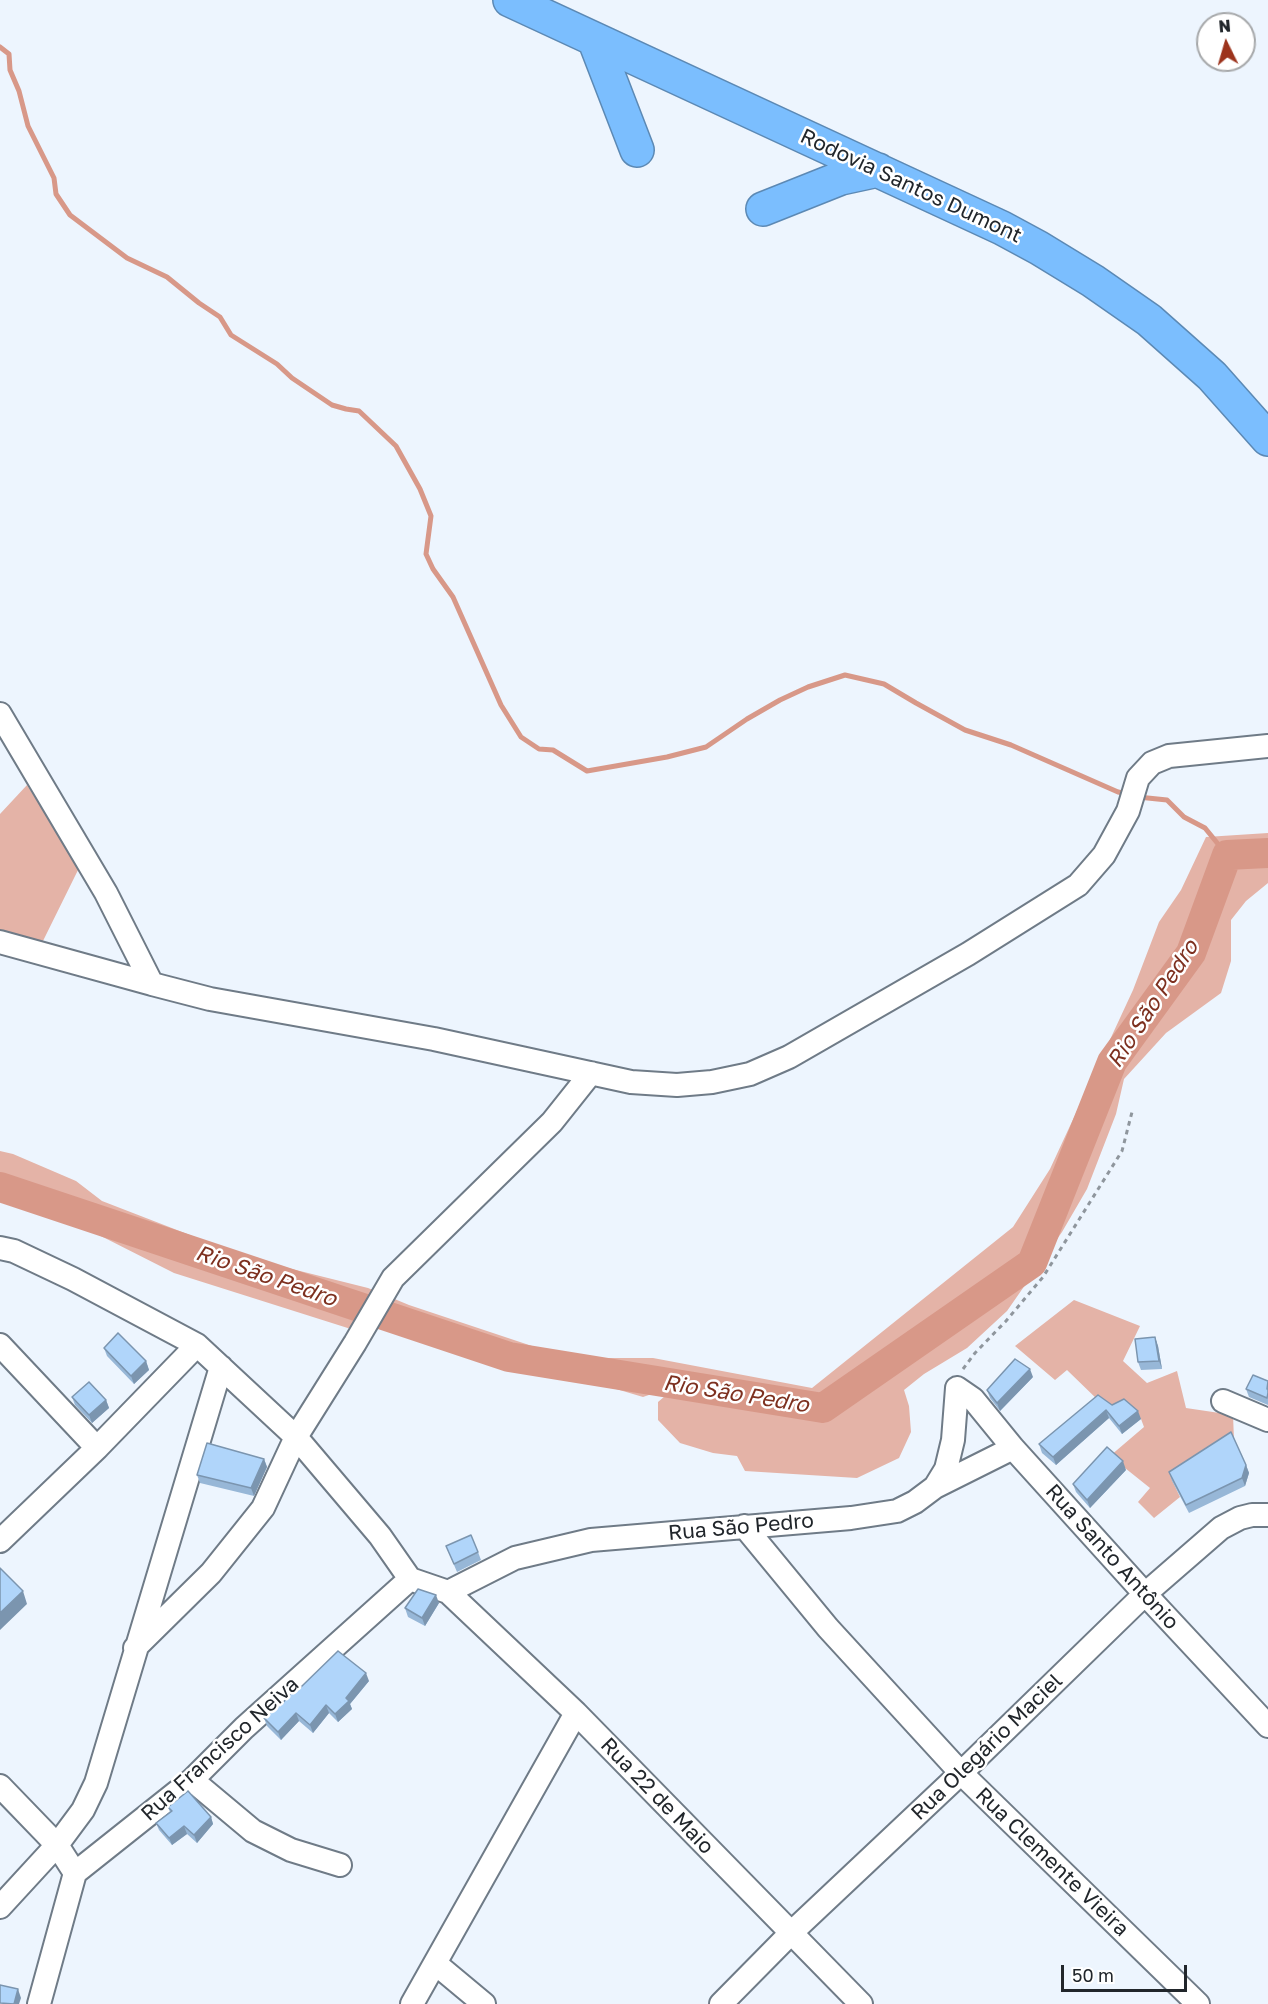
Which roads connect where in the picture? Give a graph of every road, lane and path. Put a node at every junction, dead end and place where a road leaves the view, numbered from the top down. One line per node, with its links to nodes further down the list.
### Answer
1 (510, 0): 2 (highway, Rodovia Santos Dumont)
2 (595, 40): 3 (highway); 4 (highway, Rodovia Santos Dumont)
3 (637, 150)
4 (878, 170): 5 (highway); 6 (highway, Rodovia Santos Dumont)
5 (763, 209)
6 (1268, 439)
7 (0, 714): 10 (street)
8 (1268, 746): 11 (street)
9 (0, 942): 10 (street)
10 (152, 984): 11 (street)
11 (591, 1073): 20 (street)
12 (1132, 1112): 17 (path)
13 (0, 1248): 15 (street)
14 (0, 1345): 21 (street)
15 (197, 1345): 16 (street); 21 (street)
16 (220, 1367): 20 (street); 30 (street)
17 (957, 1388): 22 (street, Rua Santo Antônio); 23 (street, Rua São Pedro)
18 (1223, 1401): 19 (street)
19 (1268, 1420)
20 (296, 1437): 27 (street); 30 (street)
21 (97, 1448): 26 (street)
22 (1013, 1448): 23 (street); 29 (street, Rua Santo Antônio)
23 (935, 1487): 25 (street, Rua São Pedro)
24 (1268, 1515): 29 (street, Rua Olegário Maciel)
25 (744, 1526): 28 (street, Rua São Pedro); 33 (street, Rua Clemente Vieira)
26 (0, 1540)
27 (410, 1579): 28 (street); 34 (street, Rua Francisco Neiva)
28 (448, 1592): 31 (street, Rua 22 de Maio)
29 (1145, 1594): 32 (street, Rua Santo Antônio); 33 (street, Rua Olegário Maciel)
30 (135, 1648): 36 (street)
31 (576, 1713): 40 (street, Rua 22 de Maio); 41 (street)
32 (1268, 1726)
33 (961, 1773): 40 (street, Rua Olegário Maciel); 47 (street, Rua Clemente Vieira)
34 (192, 1780): 37 (street); 38 (street, Rua Francisco Neiva)
35 (0, 1786): 36 (street)
36 (57, 1845): 38 (street); 39 (street)
37 (340, 1865)
38 (75, 1873): 42 (street)
39 (0, 1907)
40 (791, 1933): 45 (street, Rua Olegário Maciel); 46 (street, Rua 22 de Maio)
41 (436, 1964): 43 (street); 44 (street)
42 (39, 2004)
43 (412, 2004)
44 (484, 2004)
45 (721, 2004)
46 (861, 2004)
47 (1198, 2004)

